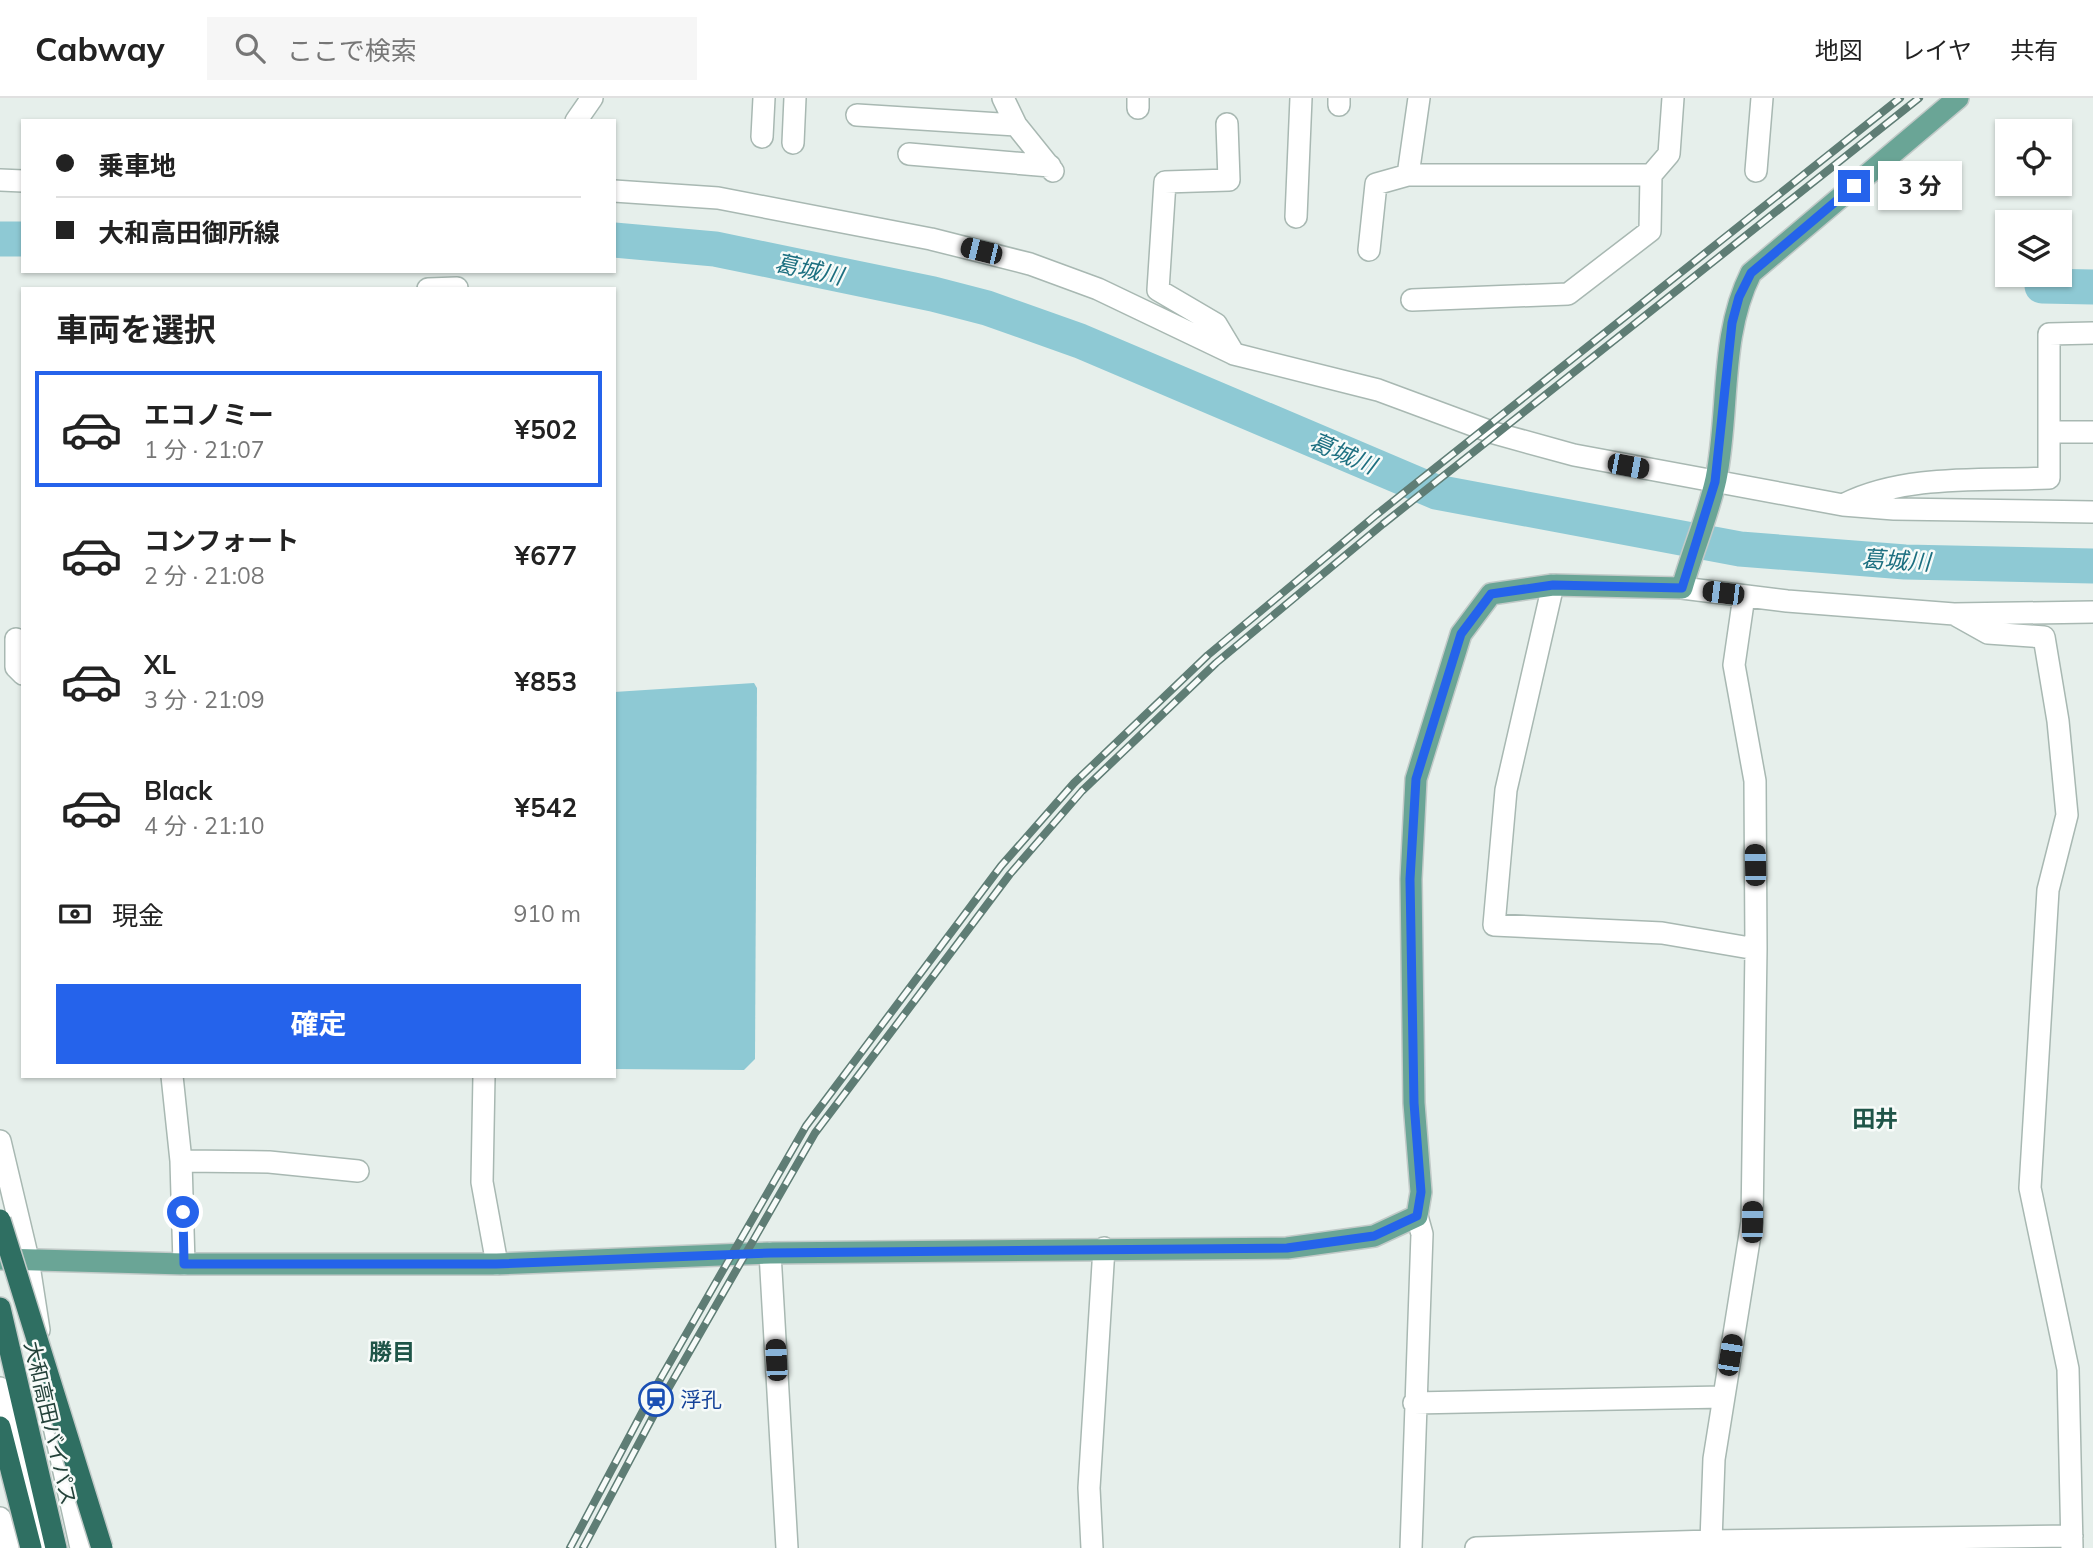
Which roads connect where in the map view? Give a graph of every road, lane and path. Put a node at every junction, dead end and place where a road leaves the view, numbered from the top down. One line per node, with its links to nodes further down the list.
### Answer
1 (764, 98): 12 (street)
2 (796, 98): 13 (street)
3 (1003, 98): 11 (street)
4 (1301, 98): 21 (street)
5 (1419, 98): 16 (street)
6 (1673, 98): 17 (street)
7 (1762, 98): 15 (street)
8 (1958, 98): 30 (main road)
9 (858, 115): 11 (street)
10 (1227, 124): 27 (street)
11 (1016, 125): 14 (street)
12 (762, 137)
13 (793, 143)
14 (909, 154)
15 (1756, 171)
16 (1408, 175): 17 (street); 22 (street)
17 (1651, 175): 25 (street)
18 (0, 180): 19 (street)
19 (21, 181)
20 (616, 191): 27 (street)
21 (1296, 217)
22 (1368, 250)
23 (457, 282): 24 (street)
24 (436, 287)
25 (1412, 300)
26 (2093, 333): 28 (street)
27 (1234, 354): 30 (street)
28 (2049, 432): 29 (street); 31 (street)
29 (2093, 432)
30 (1712, 490): 31 (street); 33 (main road)
31 (1843, 505): 32 (street)
32 (2093, 512)
33 (1685, 579): 34 (main road); 35 (street)
34 (1553, 585): 40 (street); 46 (main road)
35 (1744, 596): 37 (street); 40 (street)
36 (2093, 612): 37 (street)
37 (1954, 614): 62 (street)
38 (16, 639): 39 (street)
39 (21, 672)
40 (1756, 949): 57 (street)
41 (172, 1078): 44 (street)
42 (484, 1078): 53 (street)
43 (0, 1141): 51 (street)
44 (181, 1161): 45 (street); 52 (street)
45 (358, 1171)
46 (1417, 1216): 48 (main road); 58 (street)
47 (0, 1220): 68 (highway, bridge)
48 (1104, 1248): 49 (main road); 70 (street)
49 (770, 1253): 53 (main road); 69 (street)
50 (0, 1259): 51 (main road)
51 (28, 1259): 52 (main road); 54 (street)
52 (184, 1264): 53 (main road)
53 (496, 1264)
54 (36, 1300): 67 (street); 68 (street)
55 (0, 1308): 66 (highway, 大和高田バイパス)
56 (0, 1388): 65 (street)
57 (1723, 1397): 58 (street); 61 (street)
58 (1414, 1403): 71 (street)
59 (0, 1427): 64 (highway)
60 (0, 1518): 63 (street)
61 (1711, 1541): 62 (street); 72 (street)
62 (2072, 1542)
63 (8, 1548)
64 (30, 1548)
65 (42, 1548)
66 (56, 1548)
67 (81, 1548)
68 (103, 1548)
69 (787, 1548)
70 (1092, 1548)
71 (1410, 1548)
72 (1476, 1548)

